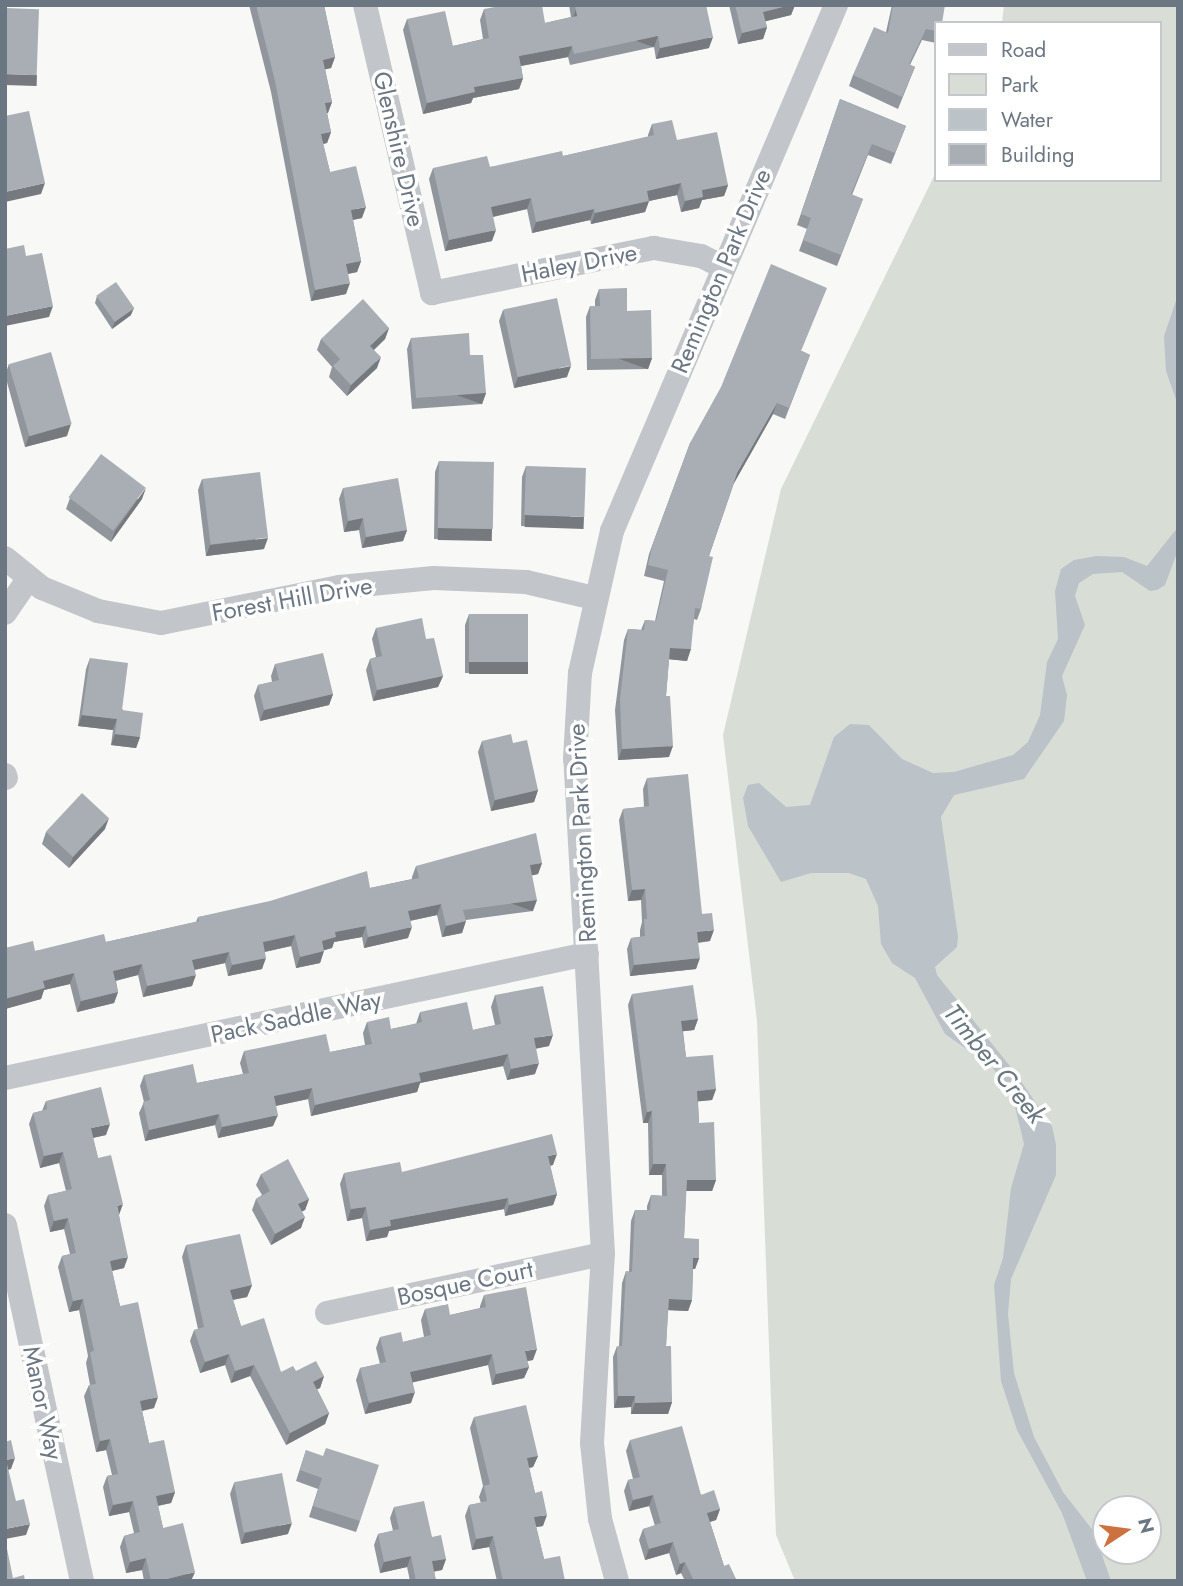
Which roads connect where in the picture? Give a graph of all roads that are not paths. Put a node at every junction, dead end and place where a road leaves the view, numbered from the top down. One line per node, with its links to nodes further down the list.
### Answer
1 (365, 5): 4 (street, Glenshire Drive)
2 (836, 5): 3 (street, Remington Park Drive)
3 (724, 267): 4 (street, Haley Drive); 7 (street, Remington Park Drive)
4 (432, 293)
5 (5, 558): 6 (street, Forest Hill Drive)
6 (29, 578): 7 (street, Forest Hill Drive); 8 (street)
7 (594, 598): 9 (street, Remington Park Drive)
8 (5, 613)
9 (587, 954): 10 (street, Pack Saddle Way); 12 (street, Remington Park Drive)
10 (5, 1078)
11 (5, 1225): 14 (street, Manor Way)
12 (603, 1254): 13 (street, Bosque Court); 15 (street, Remington Park Drive)
13 (327, 1313)
14 (82, 1581)
15 (617, 1581)

